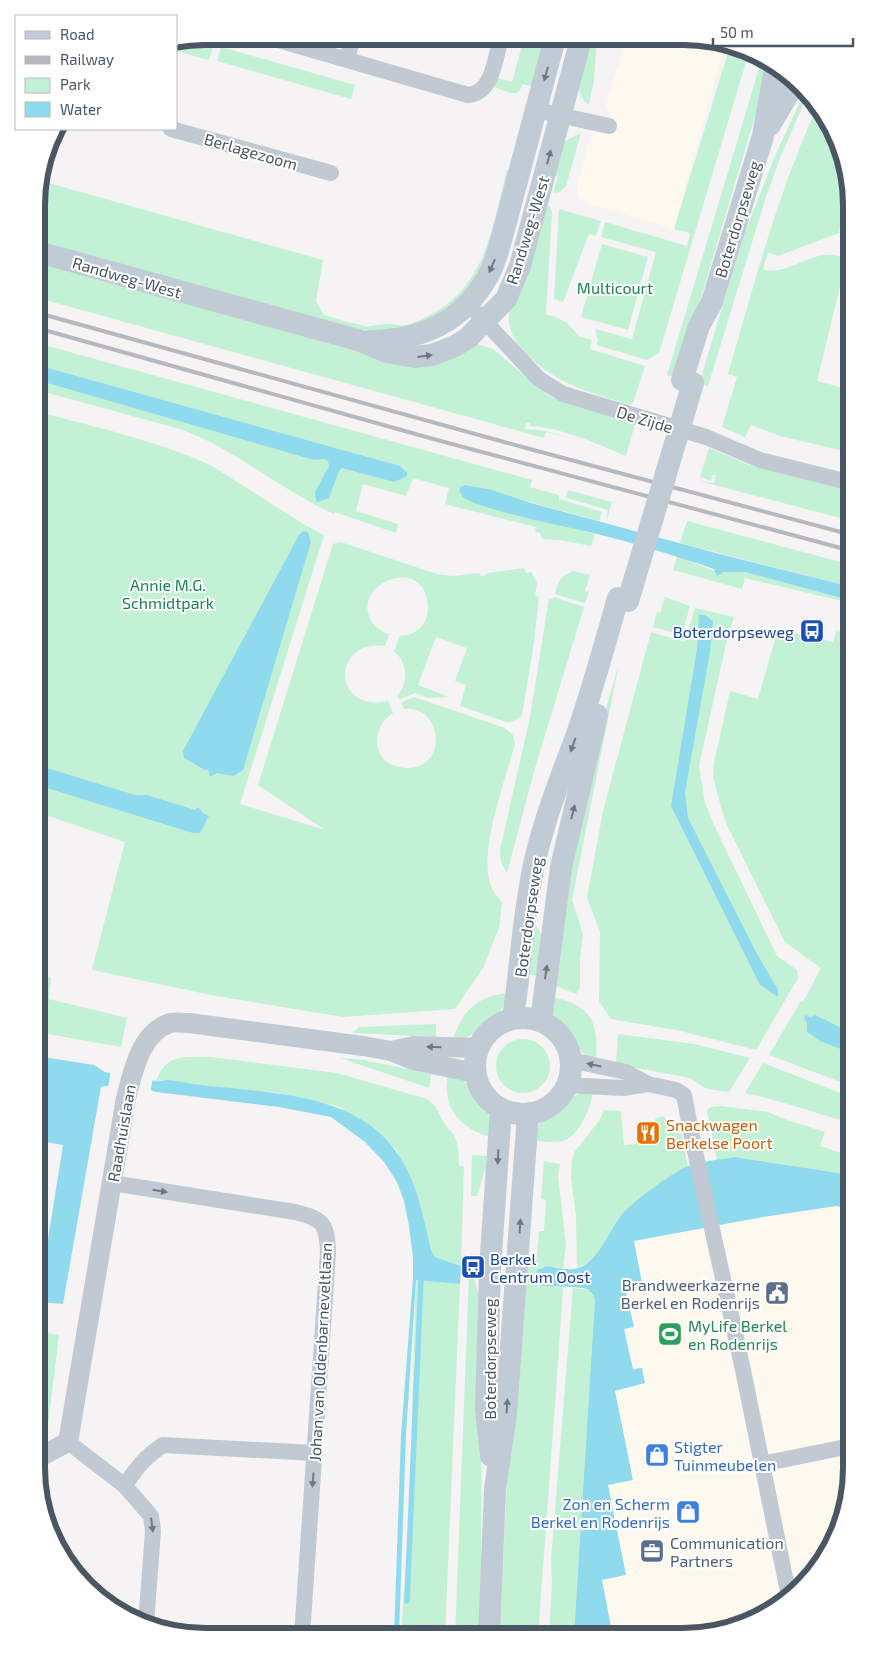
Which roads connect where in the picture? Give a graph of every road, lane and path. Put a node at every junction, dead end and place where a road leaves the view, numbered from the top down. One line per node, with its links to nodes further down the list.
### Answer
1 (297, 45): 6 (street)
2 (351, 45): 6 (street)
3 (499, 45): 6 (street)
4 (553, 45): 9 (main road, Randweg-West, one-way to 9)
5 (579, 45): 10 (main road, Randweg-West)
6 (347, 59)
7 (774, 74): 13 (main road, Boterdorpseweg)
8 (792, 88): 13 (main road, Boterdorpseweg)
9 (536, 110): 10 (street); 16 (main road, Randweg-West, one-way to 16)
10 (560, 115): 11 (street); 17 (main road, Randweg-West, one-way to 10)
11 (609, 126)
12 (175, 130): 14 (street, Berlagezoom)
13 (763, 136): 20 (main road, Boterdorpseweg, bridge)
14 (331, 173)
15 (45, 254): 18 (main road, Randweg-West)
16 (468, 305): 17 (street, De Zijde); 18 (main road, Randweg-West)
17 (486, 322): 18 (main road, Randweg-West, one-way to 17); 19 (street, De Zijde)
18 (361, 341)
19 (843, 482)
20 (623, 599): 21 (main road, Boterdorpseweg, one-way to 21); 22 (main road, Boterdorpseweg, one-way to 20)
21 (513, 1018): 22 (main road); 23 (main road)
22 (540, 1021): 25 (main road)
23 (478, 1048): 24 (street, Raadhuislaan, one-way to 24); 26 (main road)
24 (391, 1051): 26 (street, Raadhuislaan); 31 (street, Raadhuislaan)
25 (570, 1060): 27 (street, one-way to 25); 28 (main road)
26 (475, 1072): 29 (main road)
27 (648, 1084): 28 (street); 36 (street)
28 (567, 1085): 30 (main road)
29 (501, 1109): 30 (main road); 38 (main road, Boterdorpseweg, one-way to 38)
30 (528, 1114): 38 (main road, Boterdorpseweg, one-way to 30)
31 (112, 1183): 32 (street, Raadhuislaan); 34 (street, Johan van Oldenbarneveltlaan, one-way to 34)
32 (68, 1442): 35 (street); 37 (street)
33 (843, 1448): 36 (street)
34 (315, 1453): 37 (street); 41 (street, Johan van Oldenbarneveltlaan, one-way to 41)
35 (45, 1454)
36 (762, 1464): 39 (street)
37 (125, 1486): 40 (street, one-way to 40)
38 (494, 1489): 42 (main road, Boterdorpseweg)
39 (787, 1589)
40 (147, 1617)
41 (303, 1628)
42 (490, 1628)

